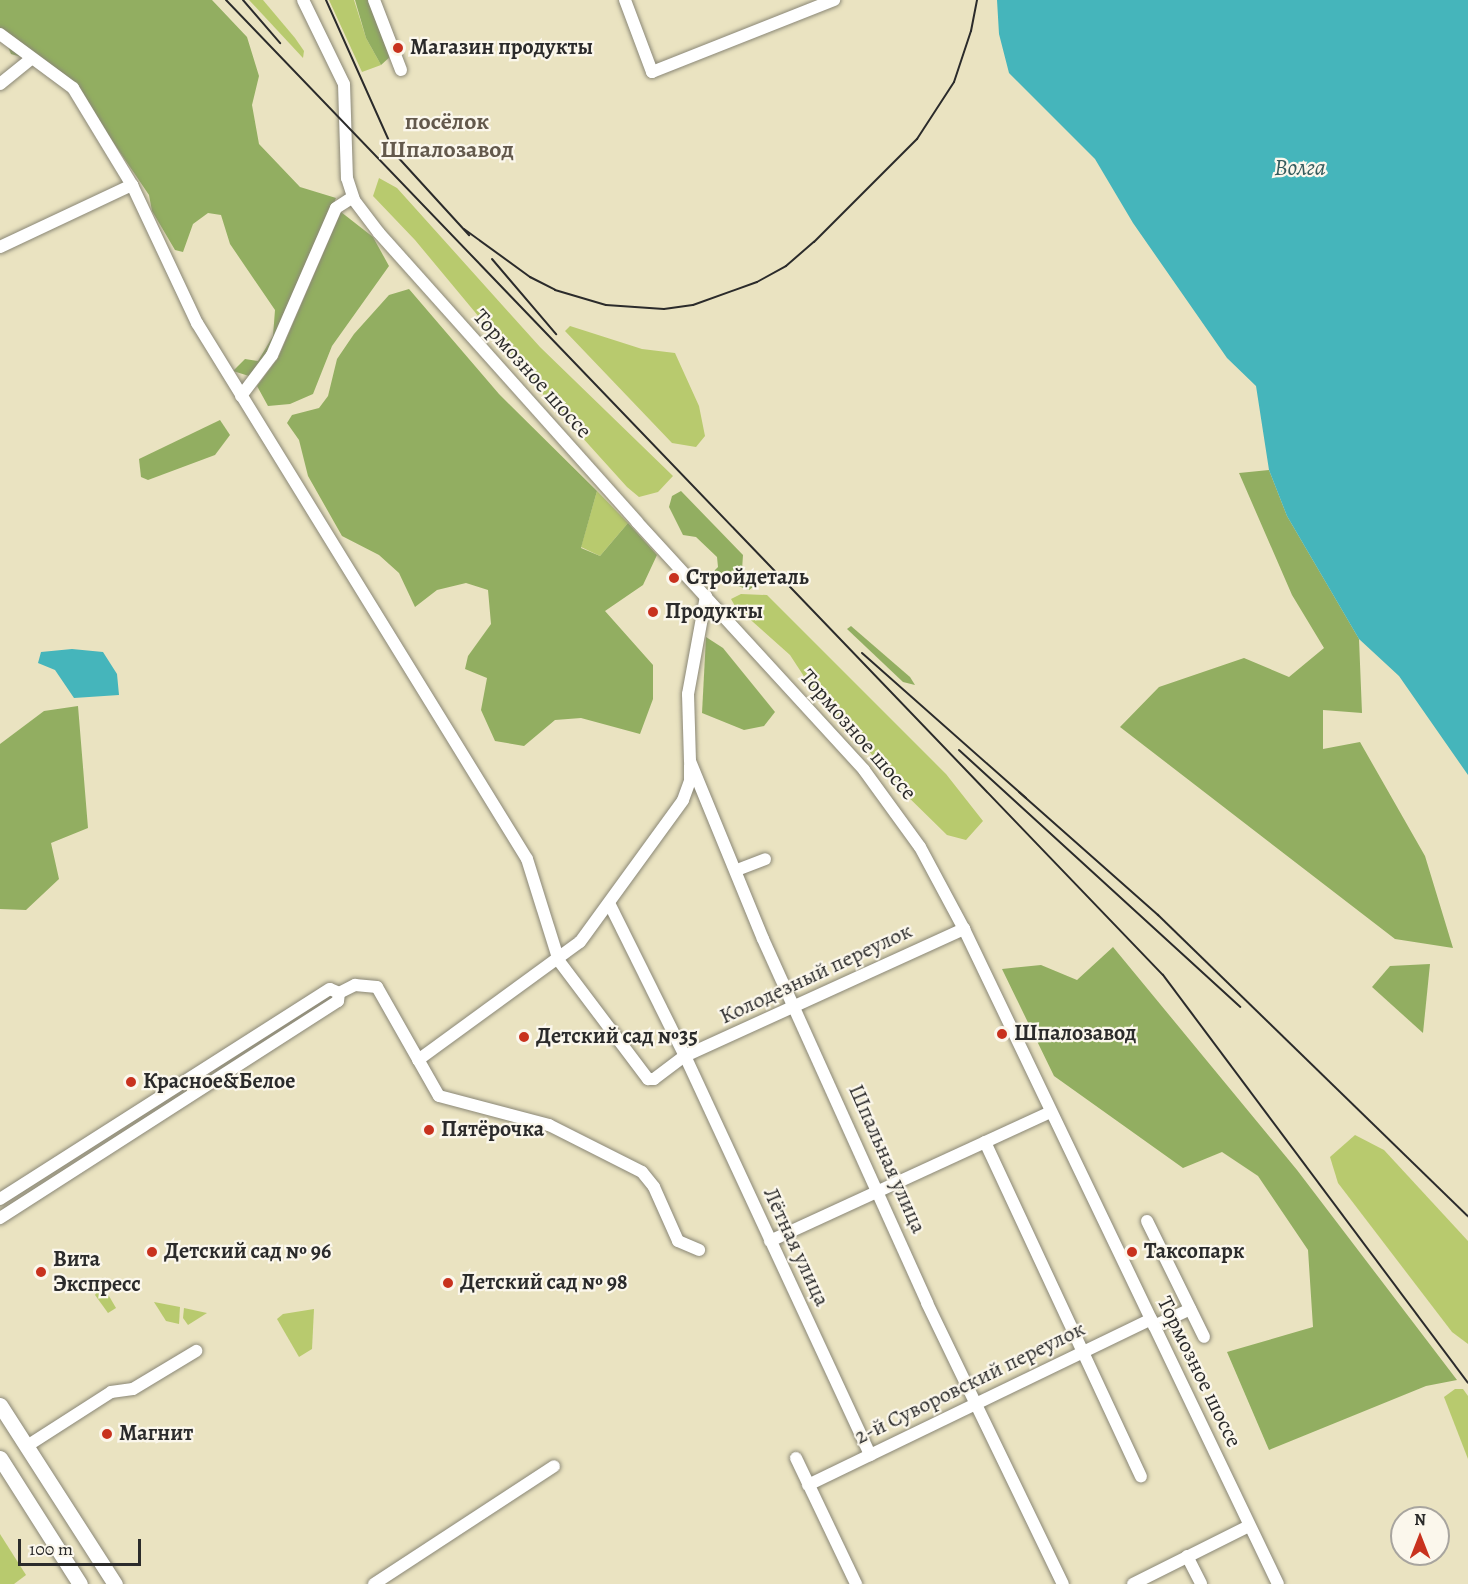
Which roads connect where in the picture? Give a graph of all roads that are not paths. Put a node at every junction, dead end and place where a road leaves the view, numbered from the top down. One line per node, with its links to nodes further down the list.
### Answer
1 (303, 0): 10 (street, Тормозное шоссе)
2 (374, 0): 7 (street)
3 (625, 0): 4 (street)
4 (834, 0)
5 (0, 34): 6 (street)
6 (30, 60): 8 (street); 9 (street)
7 (401, 70)
8 (0, 84)
9 (132, 185): 11 (street); 12 (street)
10 (353, 197): 12 (street); 13 (street, Тормозное шоссе)
11 (0, 247)
12 (241, 396): 19 (street)
13 (706, 596): 14 (street, Шпальная улица); 18 (street, Тормозное шоссе)
14 (690, 761): 16 (street, Шпальная улица); 17 (street)
15 (765, 859): 16 (street)
16 (737, 870): 21 (street, Шпальная улица)
17 (610, 905): 19 (street); 22 (street, Лётная улица)
18 (964, 929): 21 (street, Колодезный переулок); 24 (street, Тормозное шоссе)
19 (560, 961): 22 (street, Колодезный переулок); 23 (street)
20 (339, 993): 23 (street); 27 (street); 28 (street)
21 (795, 1008): 22 (street, Колодезный переулок); 26 (street, Шпальная улица)
22 (685, 1056): 30 (street, Лётная улица)
23 (418, 1060): 31 (street)
24 (1051, 1112): 25 (street); 33 (street, Тормозное шоссе)
25 (984, 1142): 26 (street); 36 (street)
26 (879, 1191): 30 (street); 37 (street, Шпальная улица)
27 (0, 1199)
28 (0, 1218)
29 (1147, 1221): 32 (street)
30 (770, 1241): 40 (street, Лётная улица)
31 (699, 1250)
32 (1190, 1309): 33 (street, 2-й Суворовский переулок); 34 (street)
33 (1152, 1322): 36 (street, 2-й Суворовский переулок); 46 (street, Тормозное шоссе)
34 (1204, 1337)
35 (196, 1351): 39 (street)
36 (1084, 1352): 37 (street, 2-й Суворовский переулок); 44 (street)
37 (979, 1404): 40 (street, 2-й Суворовский переулок); 52 (street, Шпальная улица)
38 (0, 1405): 39 (main road)
39 (27, 1446): 49 (main road)
40 (870, 1455): 45 (street, 2-й Суворовский переулок)
41 (0, 1458): 48 (main road)
42 (796, 1458): 45 (street)
43 (554, 1466): 50 (street)
44 (1141, 1476)
45 (808, 1485): 51 (street)
46 (1249, 1526): 47 (street); 55 (street, Тормозное шоссе)
47 (1187, 1556): 53 (street); 54 (street)
48 (80, 1584)
49 (115, 1584)
50 (374, 1584)
51 (856, 1584)
52 (1064, 1584)
53 (1133, 1584)
54 (1201, 1584)
55 (1278, 1584)

